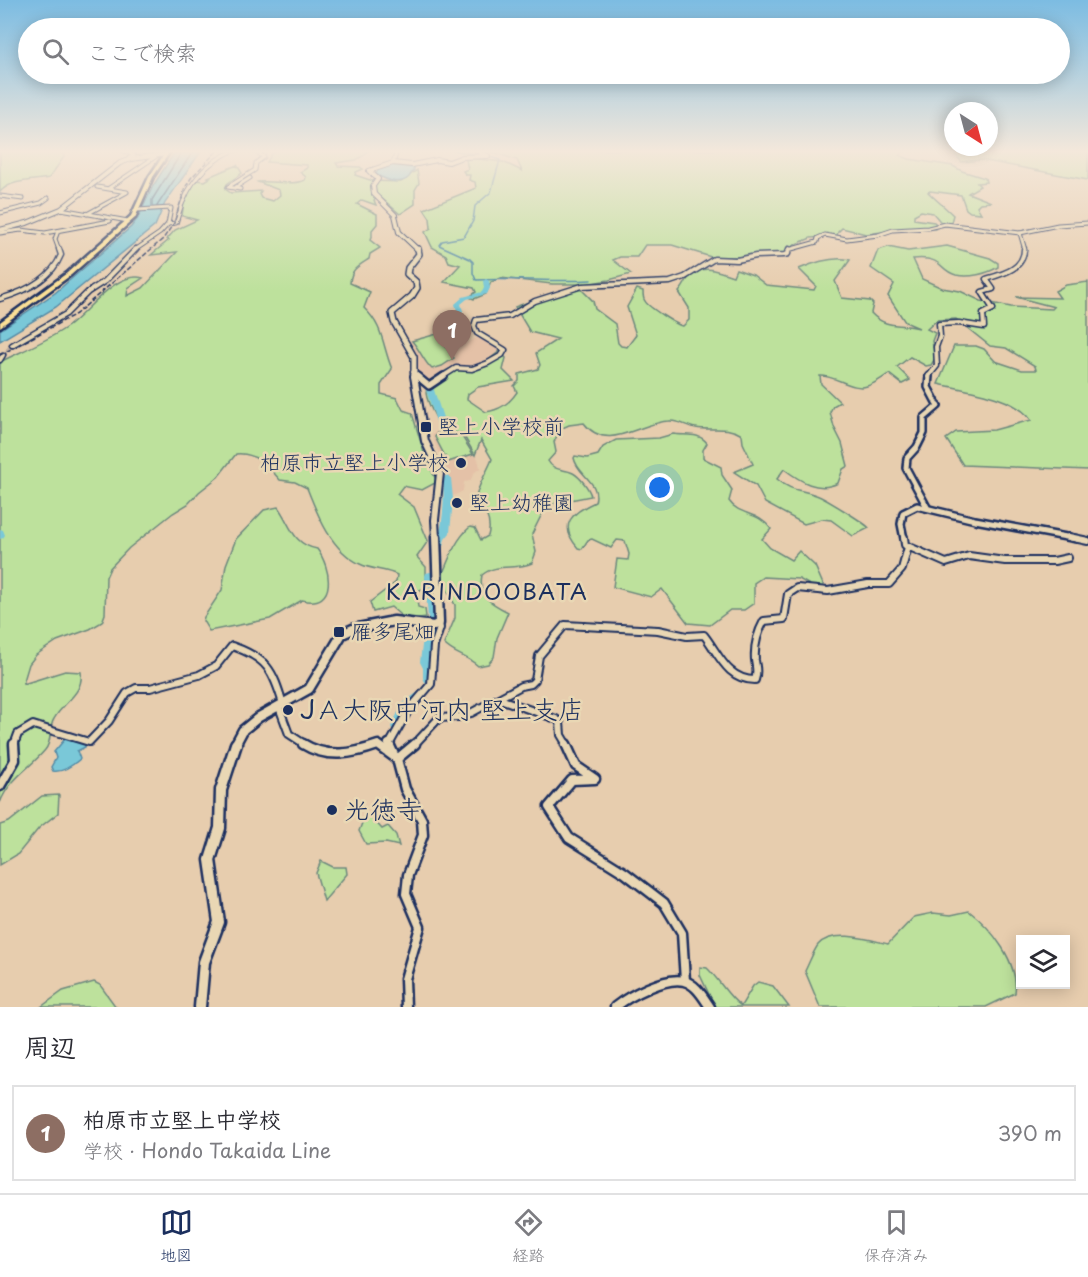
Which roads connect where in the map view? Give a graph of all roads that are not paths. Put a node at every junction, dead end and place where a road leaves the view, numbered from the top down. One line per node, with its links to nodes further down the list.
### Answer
1 (8, 197): 8 (street)
2 (75, 197): 10 (main road)
3 (118, 197): 13 (street)
4 (144, 197): 11 (highway)
5 (185, 197): 17 (street)
6 (377, 197): 24 (main road)
7 (48, 198): 12 (street)
8 (23, 199)
9 (168, 208): 11 (street); 17 (street)
10 (61, 210): 13 (street); 18 (main road)
11 (140, 210): 15 (highway)
12 (0, 213)
13 (87, 214): 14 (street)
14 (110, 221): 15 (street); 19 (street)
15 (128, 221): 22 (highway)
16 (1088, 223): 20 (street)
17 (168, 224): 23 (street)
18 (0, 231): 19 (street)
19 (58, 231): 21 (street)
20 (1020, 233): 24 (street); 25 (street)
21 (0, 299)
22 (0, 325)
23 (12, 345)
24 (413, 372): 29 (main road)
25 (927, 507): 26 (street); 27 (street)
26 (1088, 541)
27 (908, 547): 28 (street); 30 (street)
28 (1068, 558)
29 (433, 625): 31 (main road); 32 (street)
30 (500, 699): 32 (street); 34 (street)
31 (281, 706): 32 (street); 33 (street); 35 (main road)
32 (396, 758): 36 (street)
33 (0, 786)
34 (685, 981): 37 (street); 38 (street)
35 (200, 1007)
36 (406, 1007)
37 (615, 1007)
38 (710, 1007)

